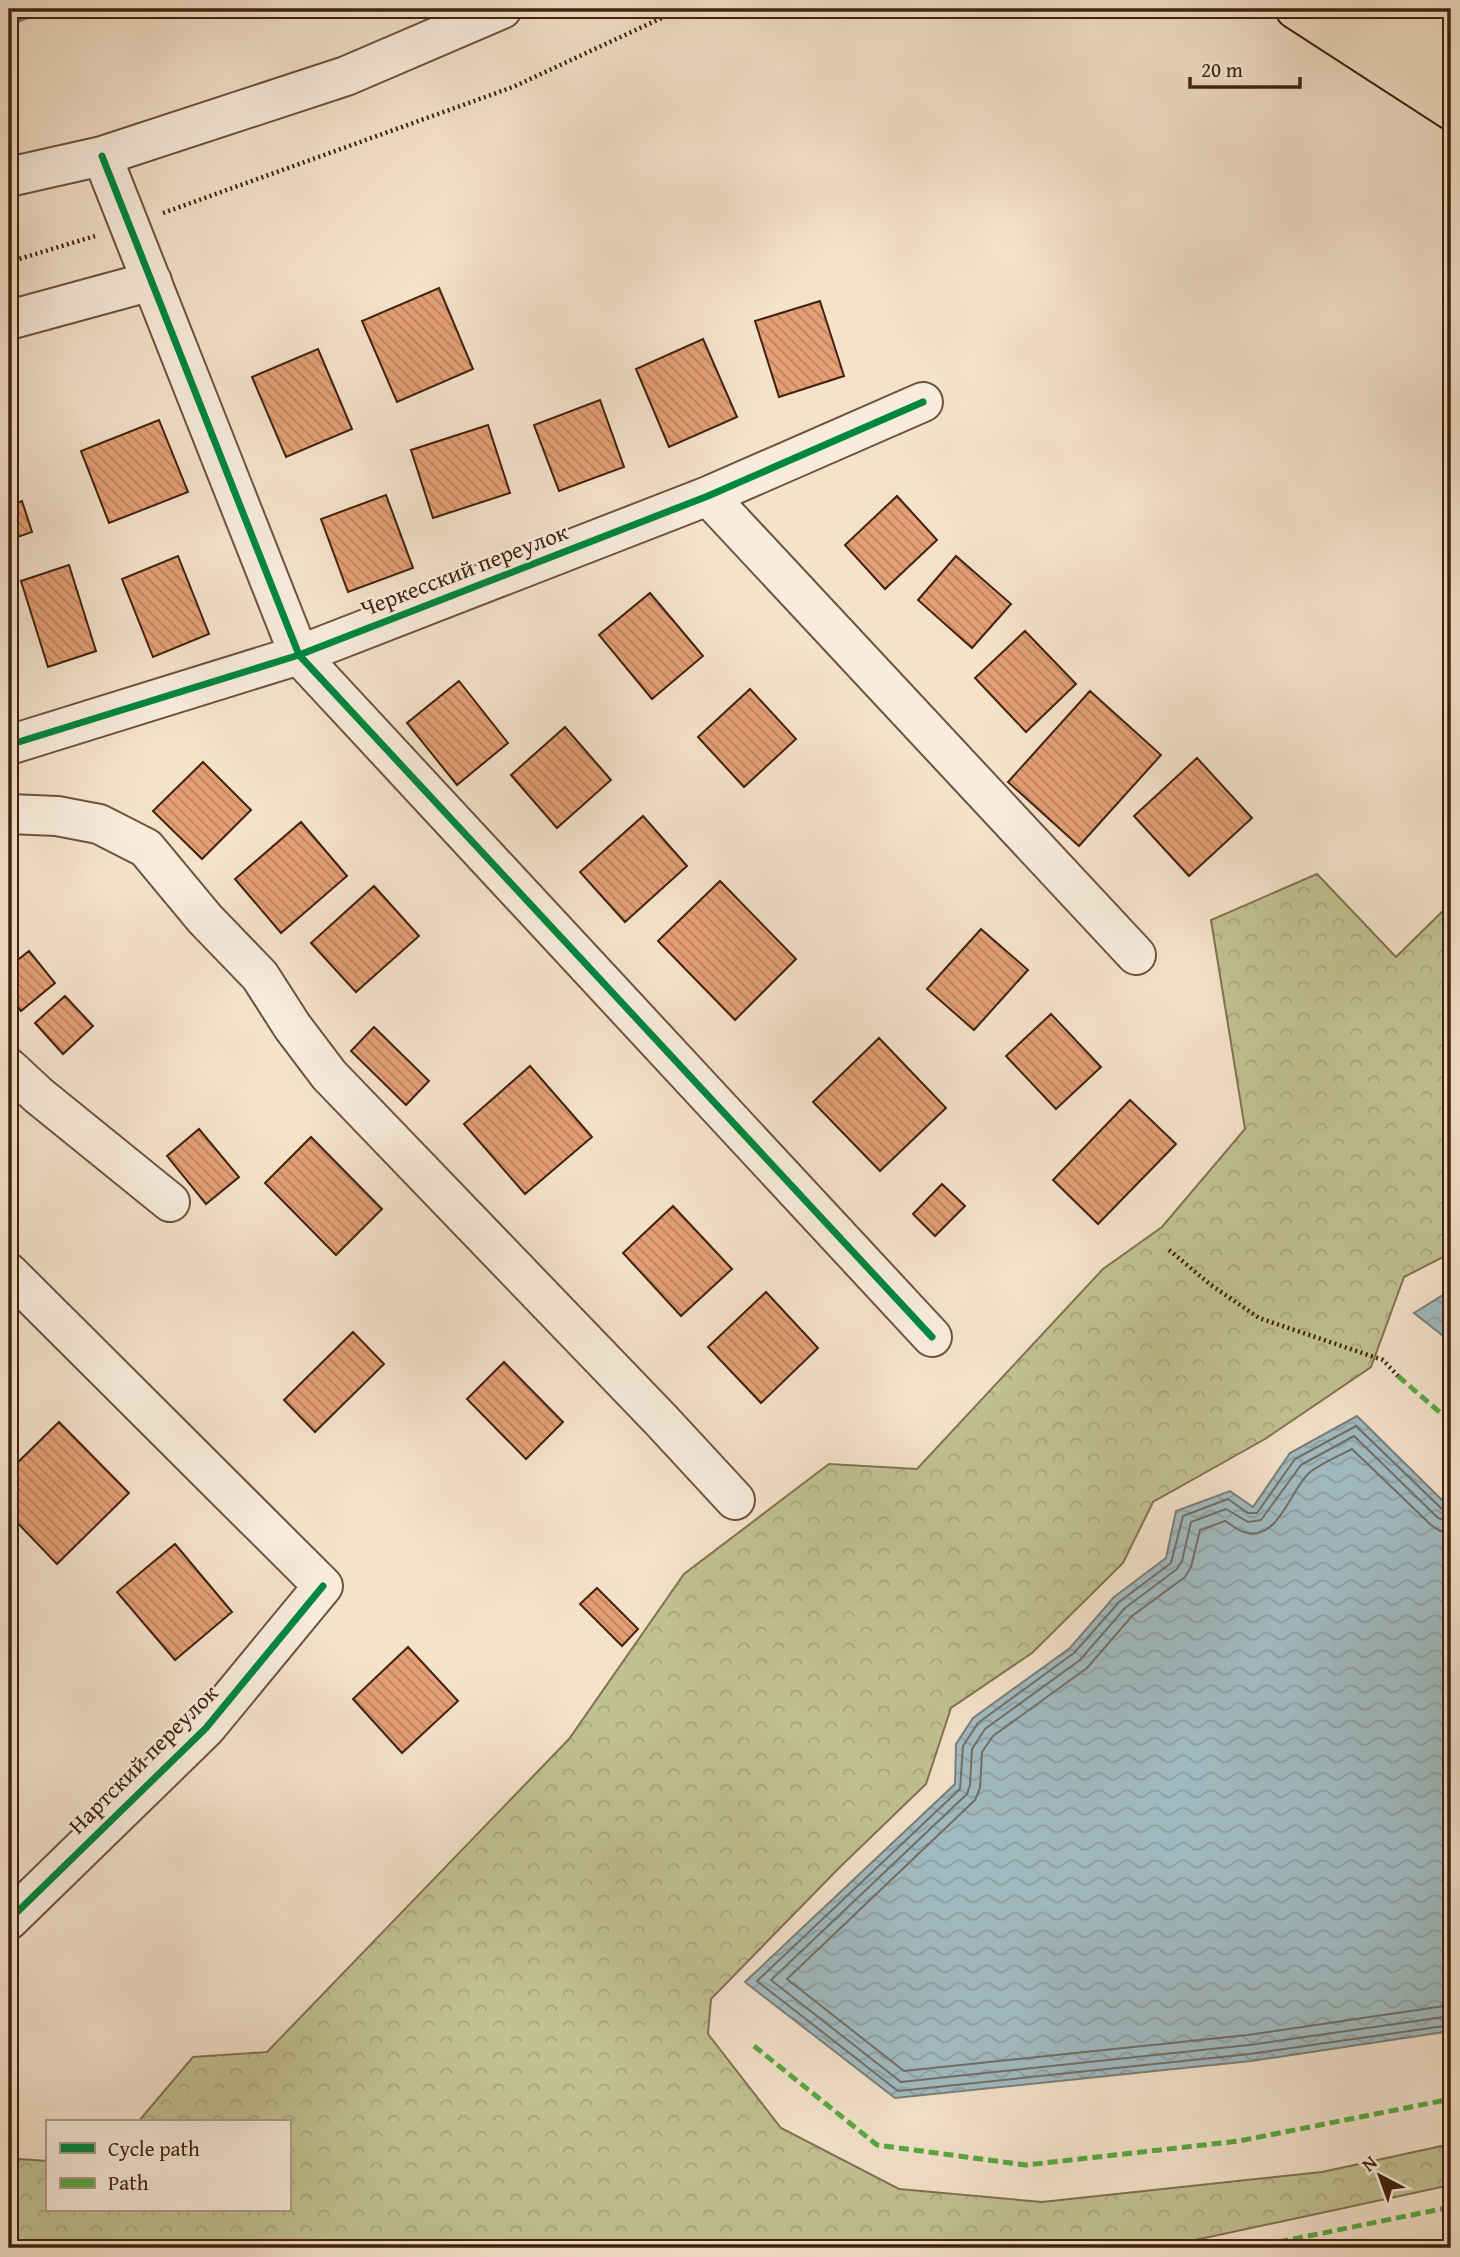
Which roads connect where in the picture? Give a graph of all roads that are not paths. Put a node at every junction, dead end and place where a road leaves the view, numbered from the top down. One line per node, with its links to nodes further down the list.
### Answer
1 (502, 9): 8 (street)
2 (1295, 9): 7 (main road)
3 (1352, 9): 6 (main road)
4 (1414, 9): 5 (main road)
5 (1451, 34)
6 (1451, 74)
7 (1451, 110)
8 (102, 156): 9 (street); 10 (street)
9 (9, 177)
10 (152, 281): 11 (street); 14 (street)
11 (9, 320)
12 (923, 401): 13 (street, Черкесский переулок)
13 (708, 496): 14 (street, Черкесский переулок); 17 (street)
14 (299, 655): 15 (street, Черкесский переулок); 21 (street)
15 (9, 745)
16 (9, 814): 22 (street)
17 (1136, 955)
18 (9, 1068): 19 (street)
19 (170, 1202)
20 (12, 1283): 23 (street, Нартский переулок)
21 (932, 1337)
22 (735, 1500)
23 (9, 1920)

